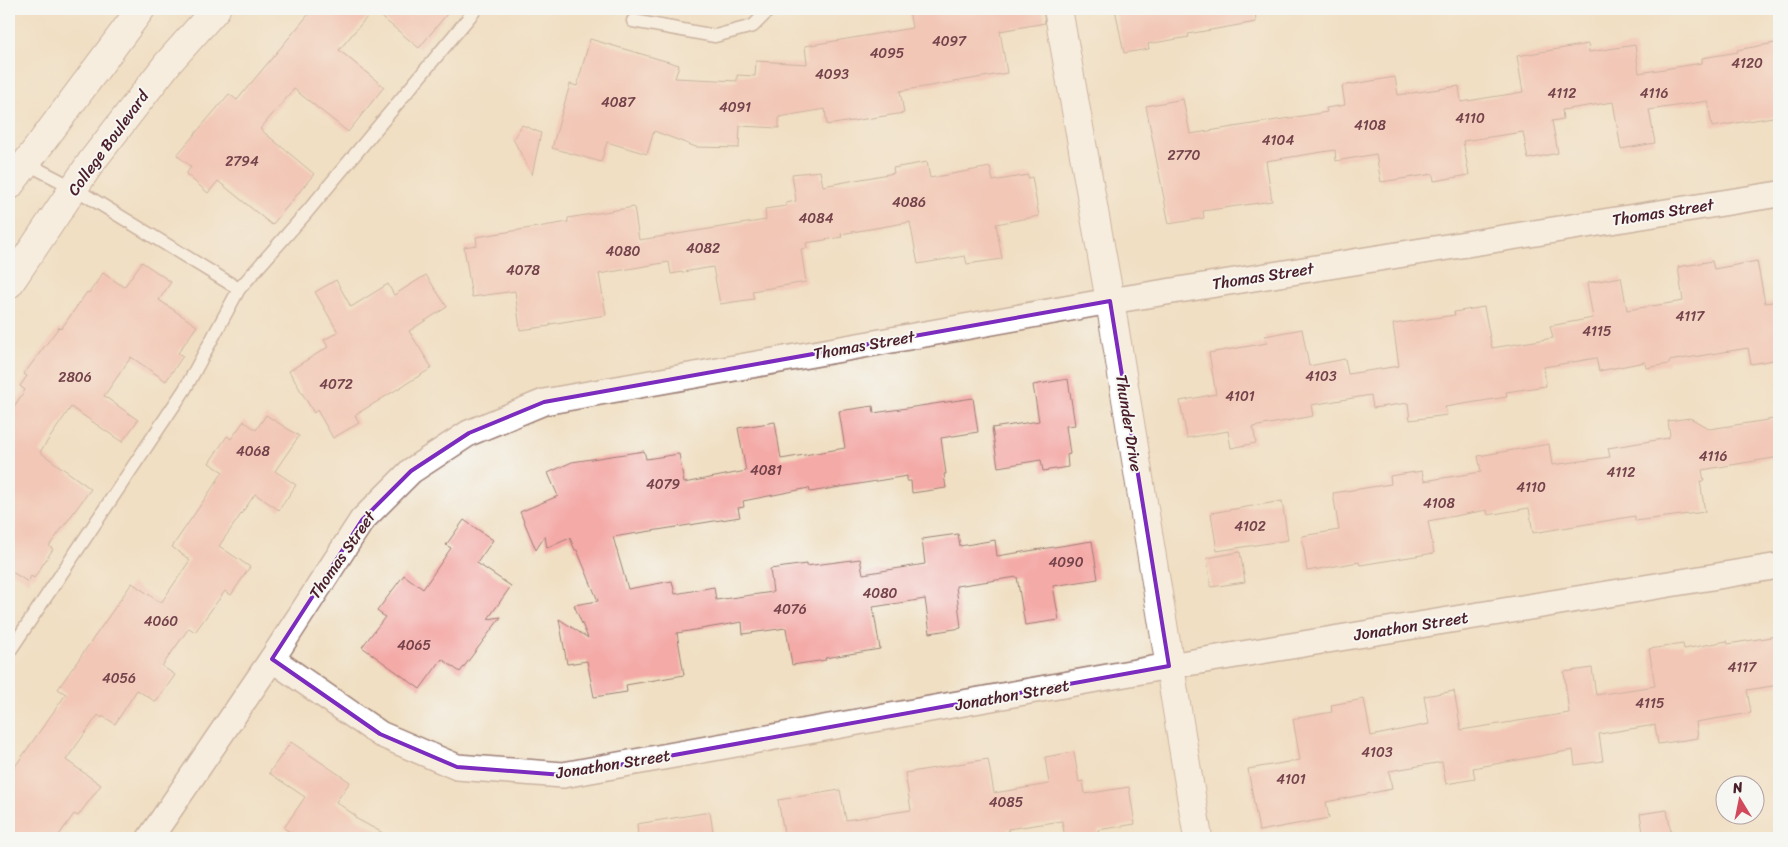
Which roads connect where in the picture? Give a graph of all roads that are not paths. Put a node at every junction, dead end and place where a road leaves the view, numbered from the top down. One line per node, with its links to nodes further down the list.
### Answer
1 (141, 9): 7 (street)
2 (216, 9): 9 (street, College Boulevard)
3 (476, 9): 12 (lane)
4 (770, 9): 6 (lane)
5 (1058, 9): 13 (street, Thunder Drive)
6 (633, 21)
7 (26, 162): 8 (street); 9 (lane)
8 (9, 186)
9 (74, 188): 11 (street, College Boulevard); 12 (lane)
10 (1779, 194): 13 (street, Thomas Street)
11 (11, 276)
12 (239, 289): 15 (lane)
13 (1110, 301): 16 (street, Thomas Street); 17 (street, Thunder Drive)
14 (1779, 566): 17 (street, Jonathon Street)
15 (9, 652)
16 (272, 659): 17 (street, Jonathon Street); 18 (street, Thomas Street)
17 (1169, 666): 19 (street, Thunder Drive)
18 (150, 838)
19 (1198, 838)

